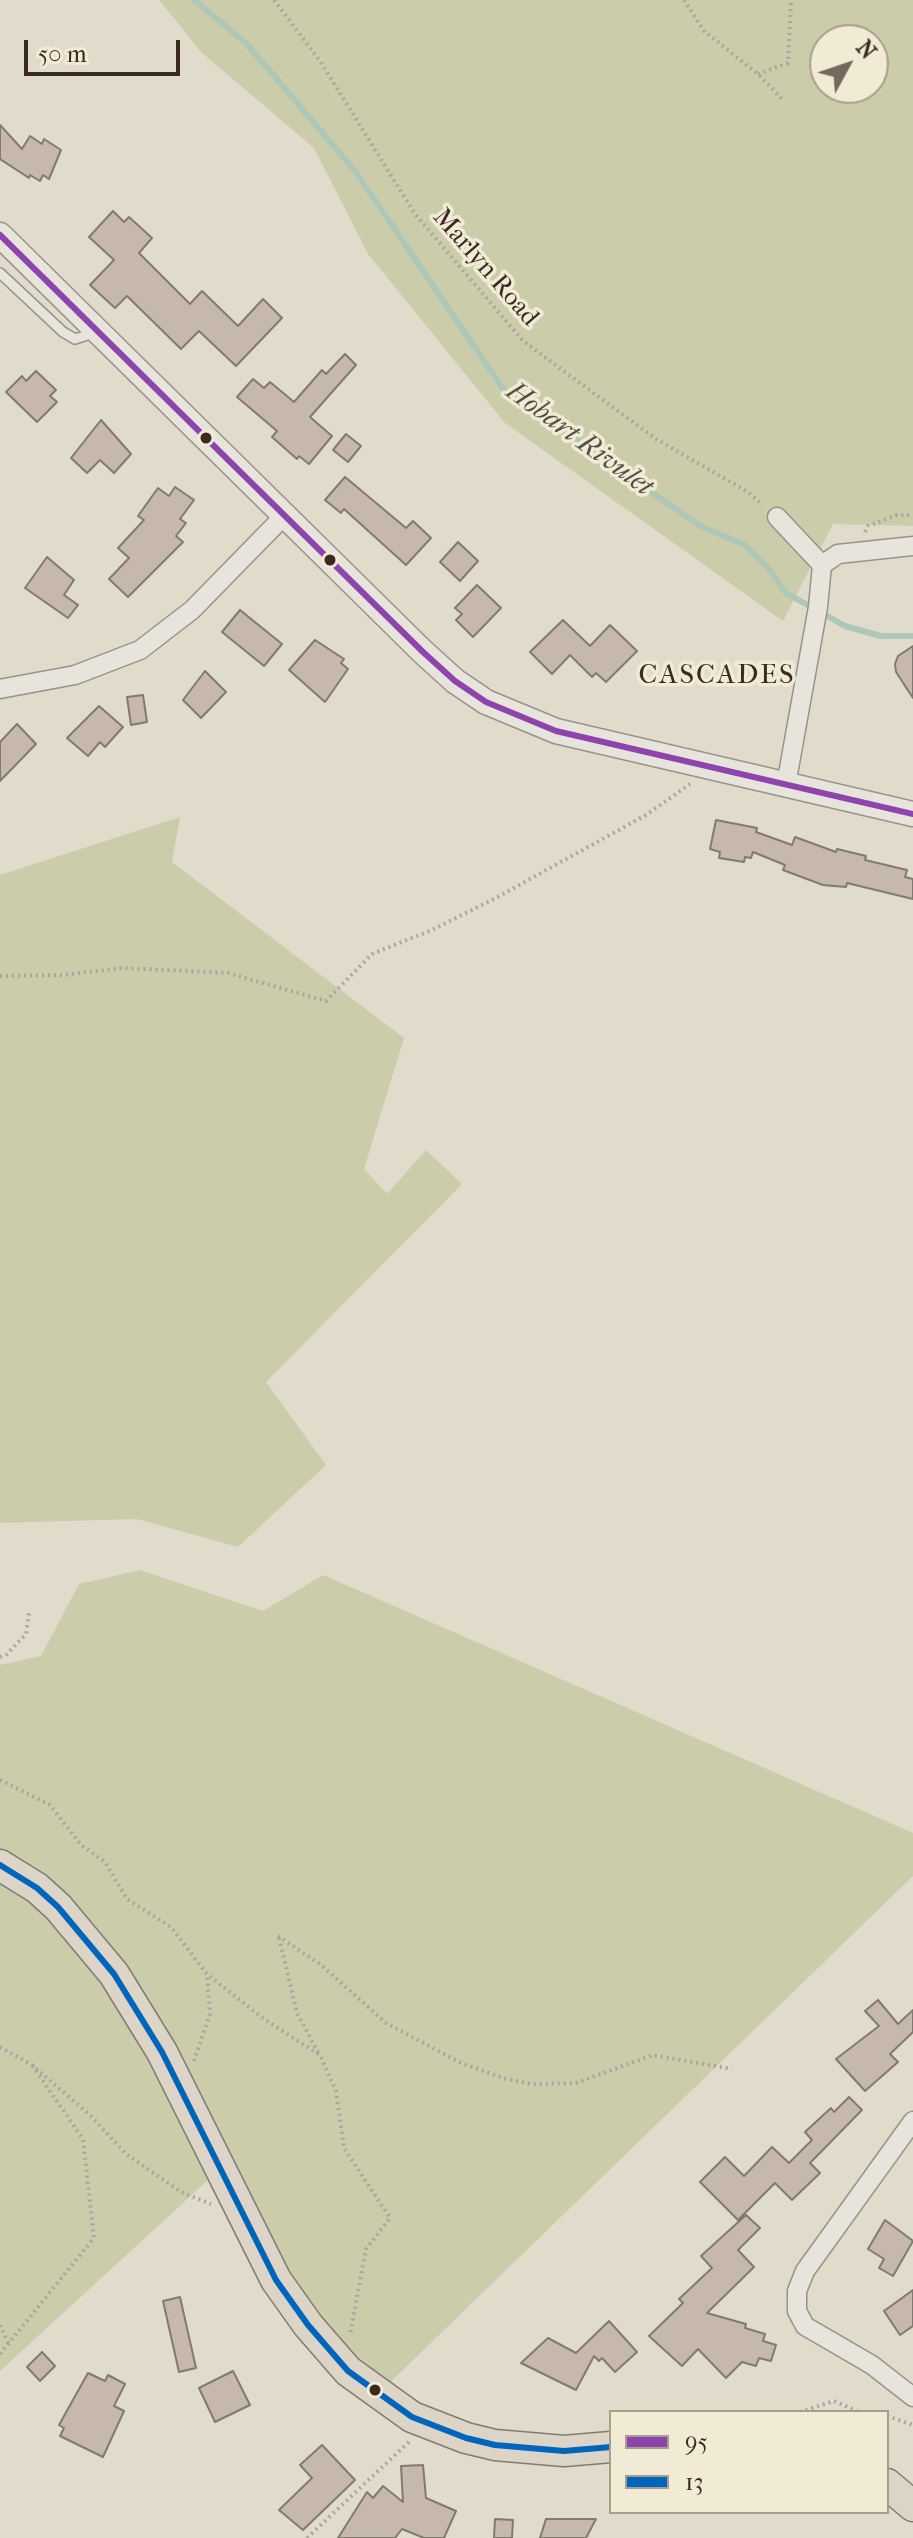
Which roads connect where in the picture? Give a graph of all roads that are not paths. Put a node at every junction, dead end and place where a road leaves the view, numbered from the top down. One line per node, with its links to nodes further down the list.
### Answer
1 (0, 235): 3 (street)
2 (0, 273): 3 (lane)
3 (97, 331): 4 (street)
4 (283, 517): 8 (street); 9 (street)
5 (777, 517): 7 (street)
6 (913, 546): 7 (street)
7 (822, 565): 9 (street)
8 (0, 689)
9 (786, 785): 10 (street)
10 (913, 814)
11 (0, 1865): 14 (main road)
12 (913, 2121): 13 (street)
13 (913, 2397)
14 (609, 2447)
15 (889, 2486): 16 (main road)
16 (913, 2506)

